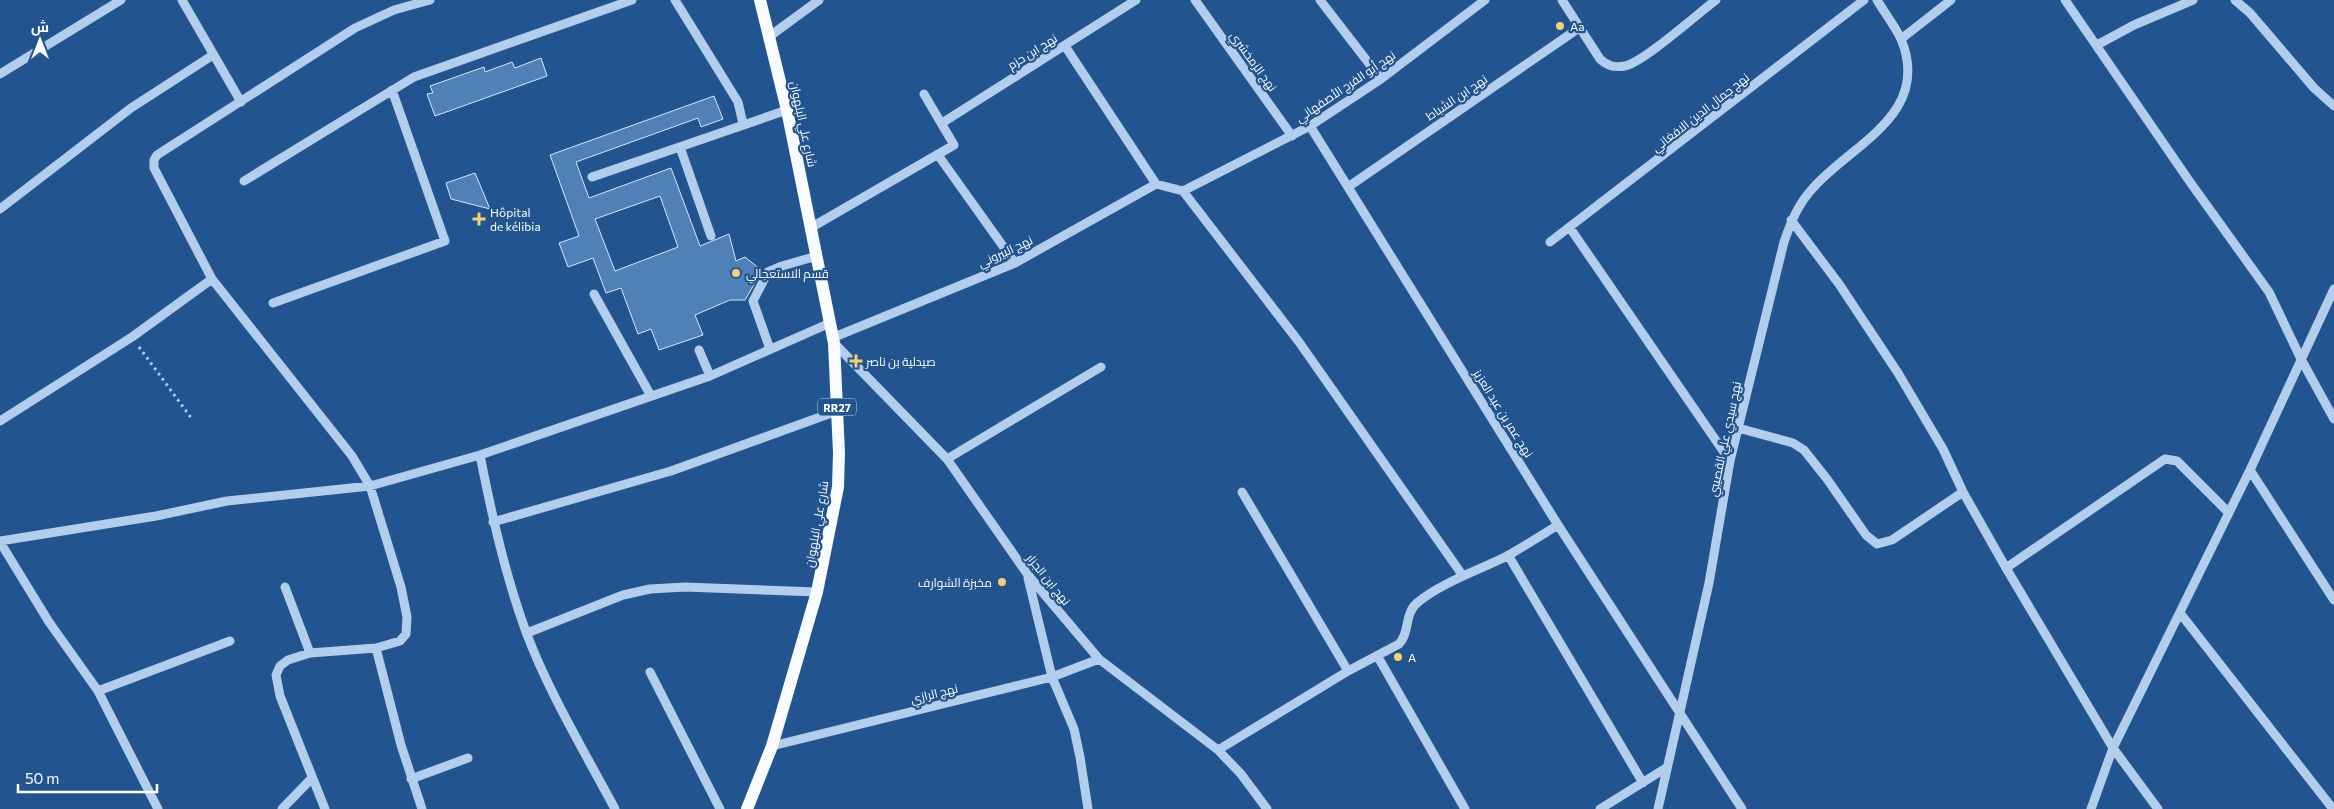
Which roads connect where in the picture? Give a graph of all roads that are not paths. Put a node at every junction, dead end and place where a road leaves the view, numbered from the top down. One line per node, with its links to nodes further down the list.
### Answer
1 (121, 0): 26 (street)
2 (182, 0): 25 (street)
3 (430, 0): 30 (street)
4 (632, 0): 28 (street)
5 (675, 0): 34 (street)
6 (760, 0): 21 (main road, شارع علي البلهوان / RR27)
7 (819, 0): 21 (street)
8 (1136, 0): 24 (street, نهج ابن حزم)
9 (1195, 0): 36 (street, نهج الزمخشري)
10 (1320, 0): 27 (street)
11 (1485, 0): 27 (street, نهج أبو الفرج الأصفهاني)
12 (1562, 0): 20 (street)
13 (1716, 0): 20 (street)
14 (1864, 0): 47 (street, نهج جمال الدين الافغاني)
15 (1877, 0): 22 (street, نهج سيدي علي القصيبي)
16 (1951, 0): 22 (street)
17 (2065, 0): 23 (street)
18 (2193, 0): 23 (street)
19 (2235, 0): 31 (street)
20 (1579, 28): 42 (street, نهج ابن الشباط)
21 (770, 36): 32 (main road, شارع علي البلهوان / RR27)
22 (1901, 39): 45 (street, نهج سيدي علي القصيبي)
23 (2097, 45): 60 (street)
24 (1065, 46): 33 (street, نهج ابن حزم); 41 (street)
25 (213, 55): 30 (street); 44 (street)
26 (0, 74)
27 (1381, 78): 35 (street, نهج أبو الفرج الأصفهاني)
28 (392, 90): 40 (street); 55 (street)
29 (924, 94): 33 (street)
30 (240, 102): 52 (street)
31 (2334, 106)
32 (787, 110): 34 (street); 46 (main road, شارع علي البلهوان / RR27)
33 (942, 123): 38 (street)
34 (744, 124): 37 (street)
35 (1310, 126): 36 (street, نهج أبو الفرج الأصفهاني); 42 (street, نهج عمر بن عبد العزيز)
36 (1292, 136): 43 (street, نهج أبو الفرج الأصفهاني)
37 (680, 147): 39 (street); 48 (street)
38 (938, 155): 46 (street); 51 (street)
39 (592, 177)
40 (244, 181)
41 (1156, 184): 43 (street); 51 (street, نهج البيروني)
42 (1348, 186): 77 (street, نهج عمر بن عبد العزيز)
43 (1183, 191): 82 (street)
44 (0, 209)
45 (1791, 220): 67 (street, نهج سيدي علي القصيبي); 74 (street)
46 (812, 227): 50 (main road, شارع علي البلهوان / RR27)
47 (1570, 228): 49 (street, نهج جمال الدين الافغاني); 70 (street)
48 (711, 236)
49 (1550, 242)
50 (818, 256): 56 (main road, شارع علي البلهوان / RR27); 58 (street)
51 (1015, 263): 57 (street, نهج البيروني)
52 (212, 279): 66 (street); 72 (street)
53 (2334, 289): 60 (street)
54 (594, 294): 63 (street)
55 (273, 303)
56 (830, 322): 57 (main road, شارع علي البلهوان / RR27); 58 (street)
57 (833, 341): 64 (main road, شارع علي البلهوان / RR27); 69 (street, نهج ابن الجزار)
58 (770, 349): 62 (street)
59 (699, 350): 62 (street)
60 (2301, 359): 65 (street); 71 (street)
61 (1101, 367): 69 (street)
62 (710, 376): 63 (street)
63 (651, 396): 68 (street)
64 (838, 411): 76 (street); 84 (main road, شارع علي البلهوان / RR27)
65 (2334, 419)
66 (0, 421)
67 (1738, 428): 70 (street, نهج سيدي علي القصيبي); 74 (street)
68 (480, 455): 72 (street); 76 (street)
69 (948, 459): 81 (street, نهج ابن الجزار)
70 (1730, 461): 97 (street, نهج سيدي علي القصيبي)
71 (2250, 470): 75 (street); 85 (street)
72 (370, 486): 78 (street); 89 (street)
73 (1242, 492): 93 (street)
74 (1963, 492): 80 (street)
75 (2229, 513): 80 (street); 86 (street)
76 (493, 522): 87 (street)
77 (1558, 525): 79 (street); 97 (street, نهج عمر بن عبد العزيز)
78 (0, 542): 96 (street)
79 (1508, 555): 82 (street); 105 (street)
80 (2006, 568): 99 (street)
81 (1028, 575): 92 (street, نهج ابن الجزار); 95 (street)
82 (1464, 576): 91 (street)
83 (285, 587): 90 (street)
84 (817, 592): 87 (street); 98 (main road, شارع علي البلهوان / RR27)
85 (2334, 600)
86 (2180, 613): 99 (street); 121 (street)
87 (527, 633): 110 (street)
88 (230, 641): 96 (street)
89 (376, 648): 90 (street); 104 (street)
90 (310, 653): 103 (street)
91 (1378, 657): 93 (street); 115 (street)
92 (1099, 659): 95 (street, نهج الرازي); 100 (street, نهج ابن الجزار)
93 (1348, 671): 100 (street)
94 (650, 672): 111 (street)
95 (1052, 677): 98 (street, نهج الرازي); 113 (street)
96 (98, 690): 106 (street)
97 (1680, 711): 102 (street, نهج سيدي علي القصيبي); 118 (street, نهج عمر بن عبد العزيز)
98 (772, 746): 112 (main road, شارع علي البلهوان / RR27)
99 (2113, 748): 119 (street); 120 (street)
100 (1218, 750): 114 (street, نهج ابن الجزار)
101 (468, 758): 104 (street)
102 (1666, 768): 105 (street); 117 (street, نهج سيدي علي القصيبي)
103 (312, 778): 107 (street); 108 (street)
104 (411, 779): 109 (street)
105 (1643, 783): 116 (street)
106 (158, 809)
107 (282, 809)
108 (325, 809)
109 (422, 809)
110 (614, 809)
111 (720, 809)
112 (747, 809)
113 (1088, 809)
114 (1267, 809)
115 (1466, 809)
116 (1600, 809)
117 (1658, 809)
118 (1742, 809)
119 (2090, 809)
120 (2158, 809)
121 (2333, 809)

